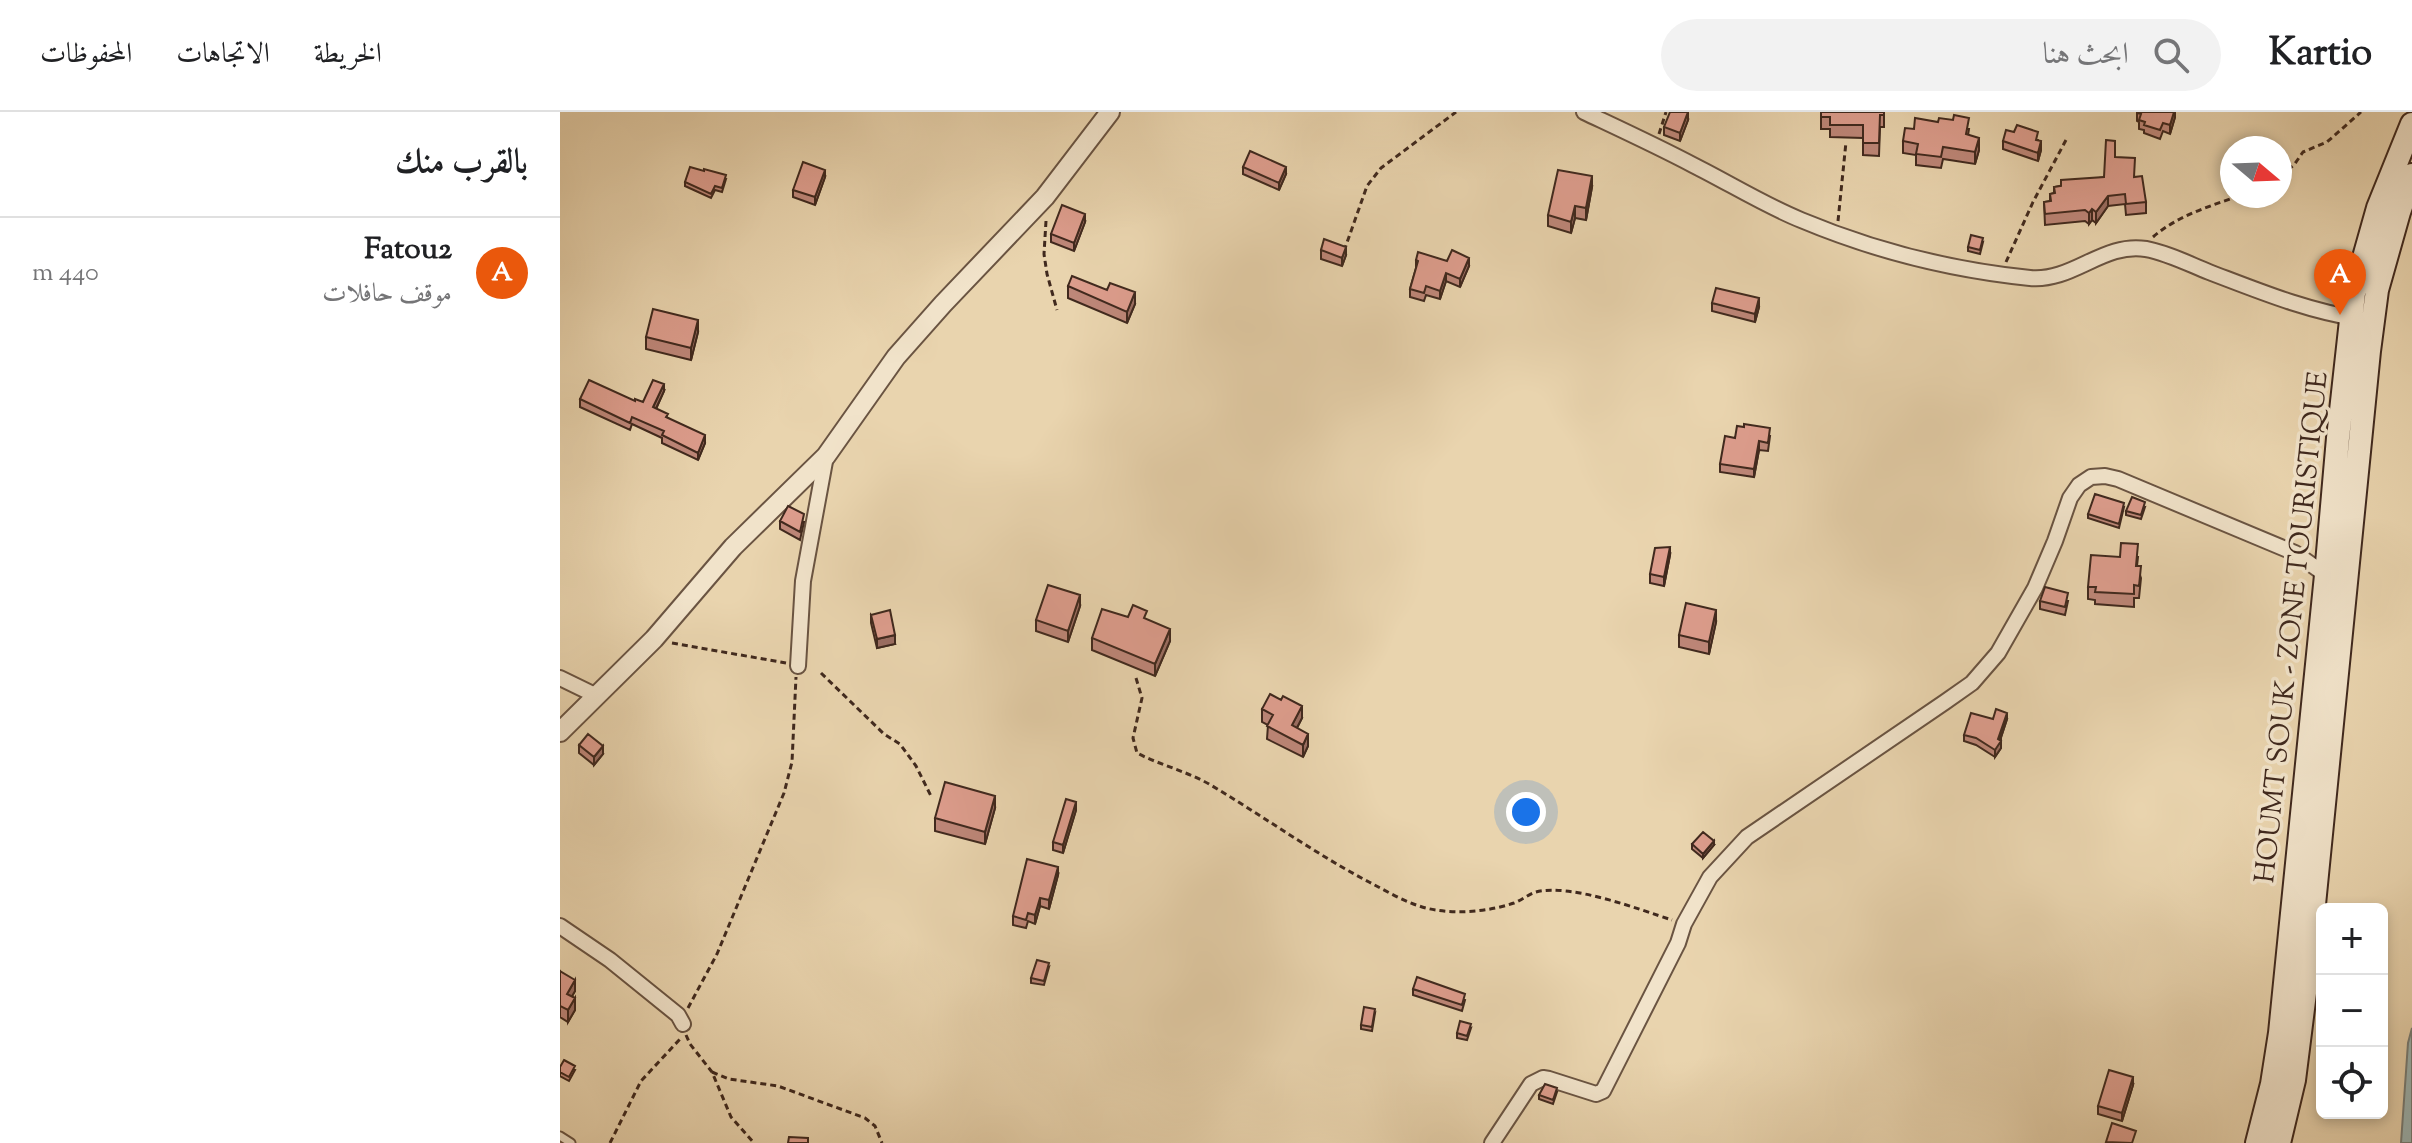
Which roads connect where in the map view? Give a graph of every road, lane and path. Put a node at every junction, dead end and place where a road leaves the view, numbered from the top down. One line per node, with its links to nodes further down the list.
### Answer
1 (1110, 112): 12 (street)
2 (1456, 112): 16 (path)
3 (1584, 112): 9 (street)
4 (1666, 112): 9 (path)
5 (2361, 112): 10 (path)
6 (2412, 124): 19 (main road)
7 (2066, 140): 17 (path)
8 (1846, 142): 14 (path)
9 (1655, 145): 14 (street)
10 (2292, 167)
11 (2412, 175): 19 (main road)
12 (1045, 197): 18 (path); 20 (street)
13 (2220, 202): 15 (path)
14 (1833, 233): 17 (street)
15 (2146, 249): 17 (street); 19 (street)
16 (1343, 254)
17 (2003, 274)
18 (1057, 310)
19 (2362, 319): 21 (main road)
20 (826, 456): 22 (street); 23 (street)
21 (2336, 577): 30 (street); 40 (main road, HOUMT SOUK - ZONE TOURISTIQUE); 41 (main road)
22 (654, 639): 23 (path); 27 (street)
23 (798, 666): 32 (path)
24 (821, 673): 29 (path)
25 (560, 678): 27 (street)
26 (1136, 678): 30 (path)
27 (597, 696): 28 (street)
28 (560, 732)
29 (931, 796)
30 (1684, 924): 39 (street)
31 (560, 926): 32 (street)
32 (683, 1024): 33 (path); 36 (path)
33 (712, 1072): 37 (path); 38 (path)
34 (560, 1136): 35 (lane)
35 (571, 1143)
36 (610, 1143)
37 (754, 1143)
38 (882, 1143)
39 (1492, 1143)
40 (2257, 1143)
41 (2279, 1143)

